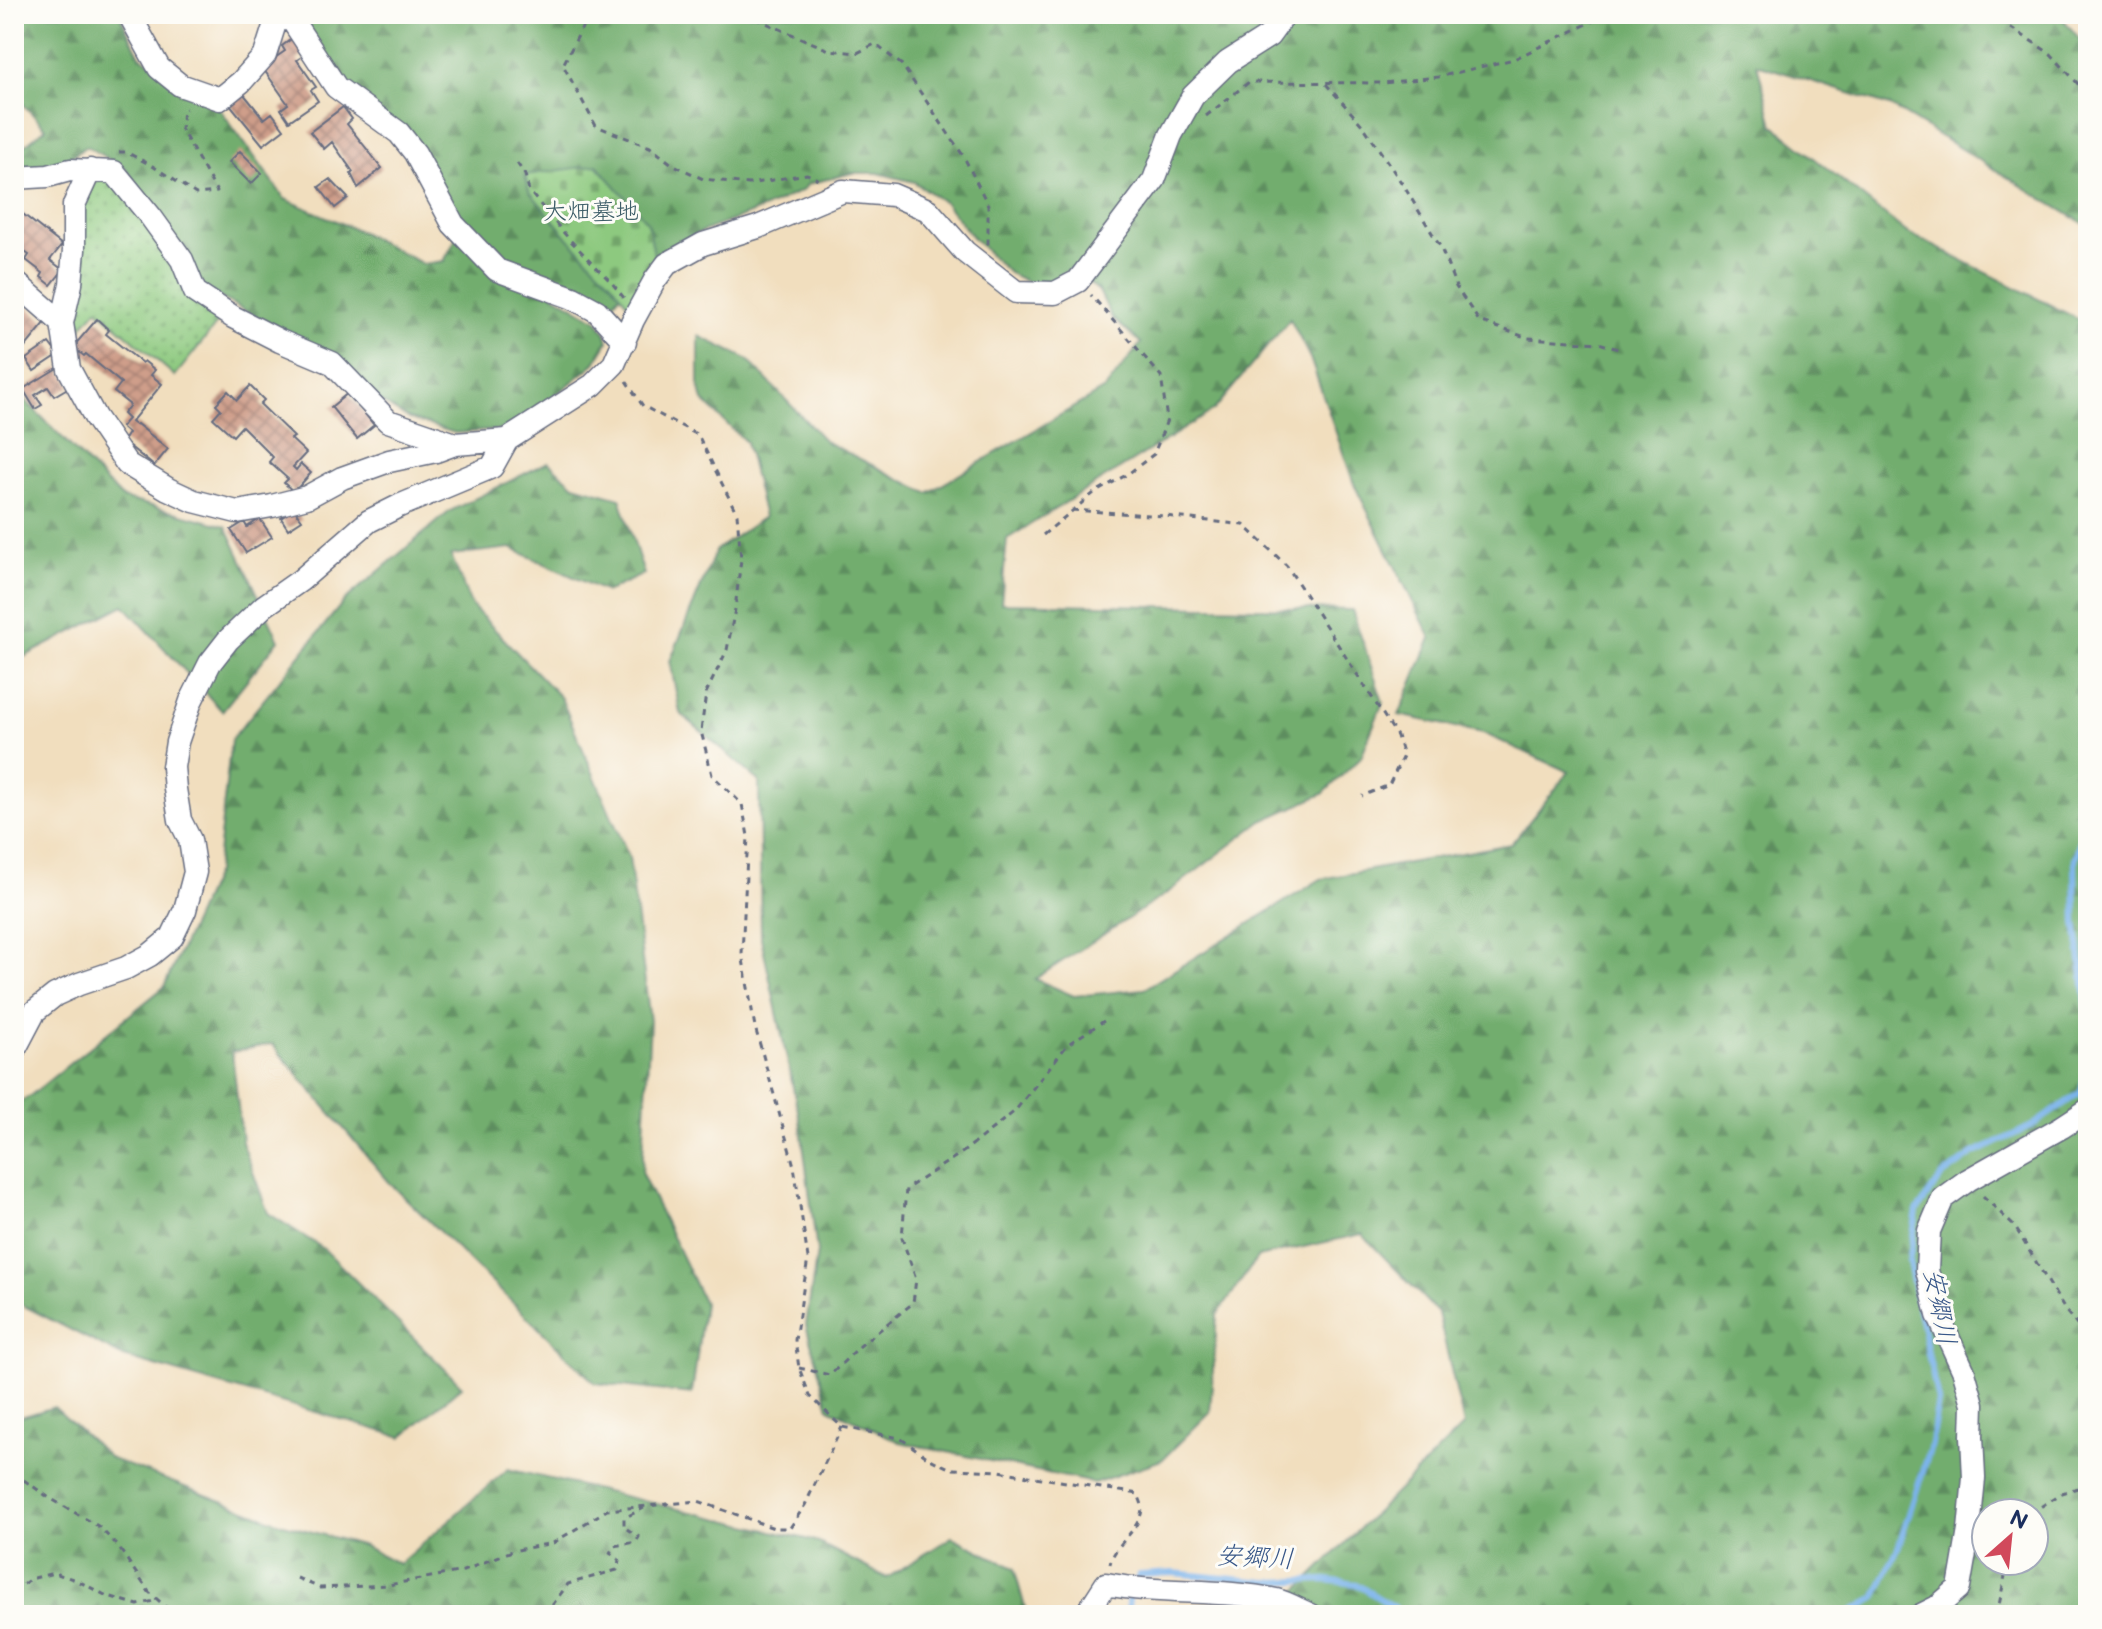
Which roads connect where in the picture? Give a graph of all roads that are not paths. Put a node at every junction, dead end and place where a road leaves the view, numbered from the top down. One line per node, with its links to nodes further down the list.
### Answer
1 (129, 14): 2 (street)
2 (278, 14)
3 (288, 14): 9 (street)
4 (1285, 14): 9 (street)
5 (90, 170): 6 (street); 8 (street); 11 (street)
6 (14, 178)
7 (14, 281): 8 (street)
8 (62, 323): 11 (street)
9 (625, 342): 10 (street)
10 (507, 440): 11 (street); 12 (street)
11 (455, 444)
12 (14, 1051)
13 (2088, 1110): 16 (street)
14 (1086, 1615): 15 (street)
15 (1311, 1615)
16 (1921, 1615)

